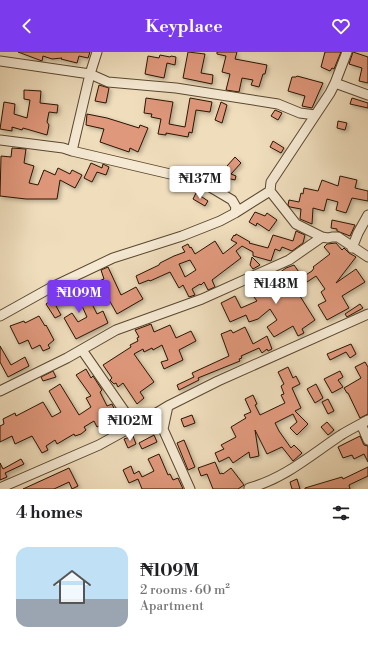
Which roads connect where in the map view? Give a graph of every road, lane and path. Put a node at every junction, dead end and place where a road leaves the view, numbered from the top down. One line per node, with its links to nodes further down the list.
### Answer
1 (97, 52): 4 (street)
2 (346, 52): 5 (street)
3 (0, 61): 4 (street)
4 (90, 74): 7 (street); 9 (street)
5 (335, 83): 6 (street); 7 (street)
6 (368, 96)
7 (315, 115): 10 (street)
8 (0, 140): 9 (street)
9 (72, 151): 11 (street)
10 (270, 191): 11 (street); 13 (street)
11 (235, 214): 17 (street)
12 (368, 215): 14 (street)
13 (322, 237): 14 (street); 18 (street)
14 (352, 248): 15 (street)
15 (368, 258)
16 (368, 314): 20 (street)
17 (0, 316)
18 (82, 350): 19 (street); 23 (street)
19 (0, 391)
20 (168, 406): 21 (street); 24 (street)
21 (148, 418): 23 (street); 24 (street)
22 (365, 422): 25 (street); 27 (street)
23 (134, 425): 26 (street)
24 (163, 429): 28 (street)
25 (368, 440)
26 (0, 488)
27 (249, 488)
28 (190, 489)

